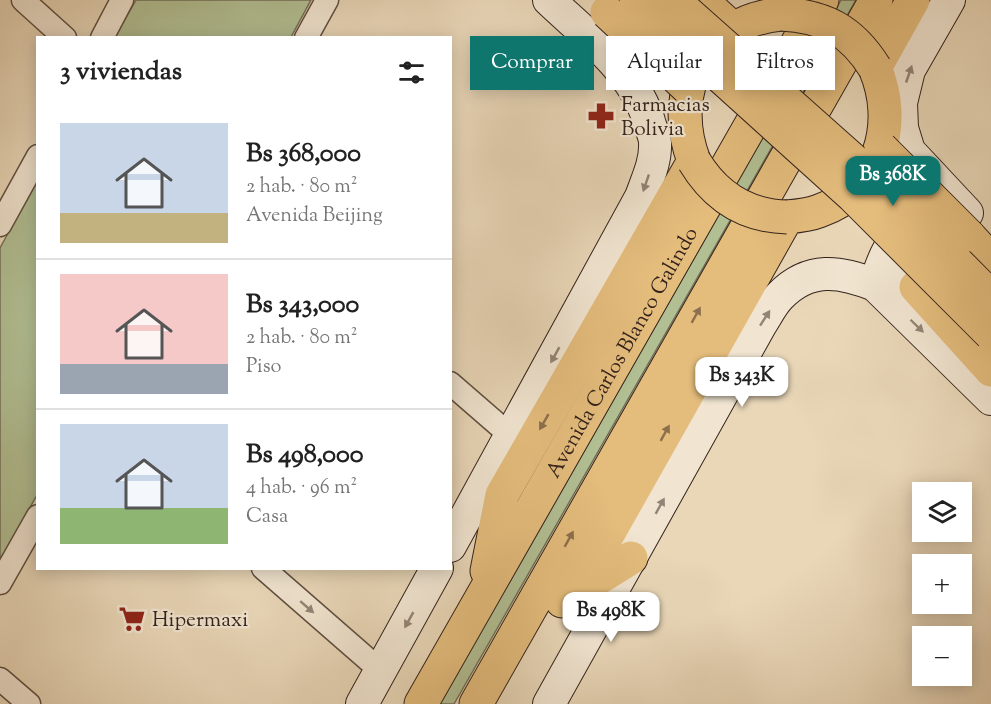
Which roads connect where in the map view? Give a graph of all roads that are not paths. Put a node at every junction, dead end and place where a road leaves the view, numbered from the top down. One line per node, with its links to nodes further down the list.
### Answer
1 (22, 0): 15 (street)
2 (122, 0): 16 (street)
3 (327, 0): 17 (street)
4 (549, 0): 18 (street)
5 (658, 0): 21 (street)
6 (673, 0): 33 (main road, bridge)
7 (701, 0): 14 (main road)
8 (822, 0): 45 (main road, Avenida Carlos Blanco Galindo)
9 (876, 0): 46 (main road, one-way to 9)
10 (913, 0): 22 (main road)
11 (949, 0): 30 (street, one-way to 11)
12 (612, 4): 19 (main road, bridge); 34 (main road, bridge)
13 (785, 7): 14 (main road); 22 (main road, bridge)
14 (733, 29): 20 (main road, bridge)
15 (63, 36)
16 (103, 36)
17 (307, 36)
18 (587, 36)
19 (641, 36)
20 (723, 37)
21 (594, 43): 38 (street, one-way to 38)
22 (875, 68): 24 (main road)
23 (688, 90): 26 (main road)
24 (881, 148): 27 (main road, bridge); 30 (main road, bridge)
25 (36, 160): 29 (street)
26 (694, 161): 28 (main road, bridge); 45 (main road, one-way to 45)
27 (832, 206): 28 (main road); 35 (main road)
28 (787, 217): 46 (main road, one-way to 28)
29 (0, 225)
30 (974, 228): 31 (main road); 32 (street)
31 (991, 260)
32 (875, 285): 37 (street, one-way to 37); 41 (street, one-way to 32)
33 (991, 297)
34 (991, 334)
35 (991, 370)
36 (452, 385): 38 (street)
37 (991, 399)
38 (511, 436): 40 (street)
39 (36, 519): 44 (street)
40 (452, 542)
41 (631, 558): 46 (main road); 53 (street)
42 (265, 570): 47 (street, one-way to 47)
43 (436, 570): 47 (street, one-way to 47)
44 (0, 582)
45 (481, 600): 51 (main road, Avenida Carlos Blanco Galindo)
46 (520, 627): 52 (main road)
47 (381, 671): 50 (street)
48 (0, 679): 49 (street)
49 (29, 704)
50 (362, 704)
51 (421, 704)
52 (476, 704)
53 (549, 704)

